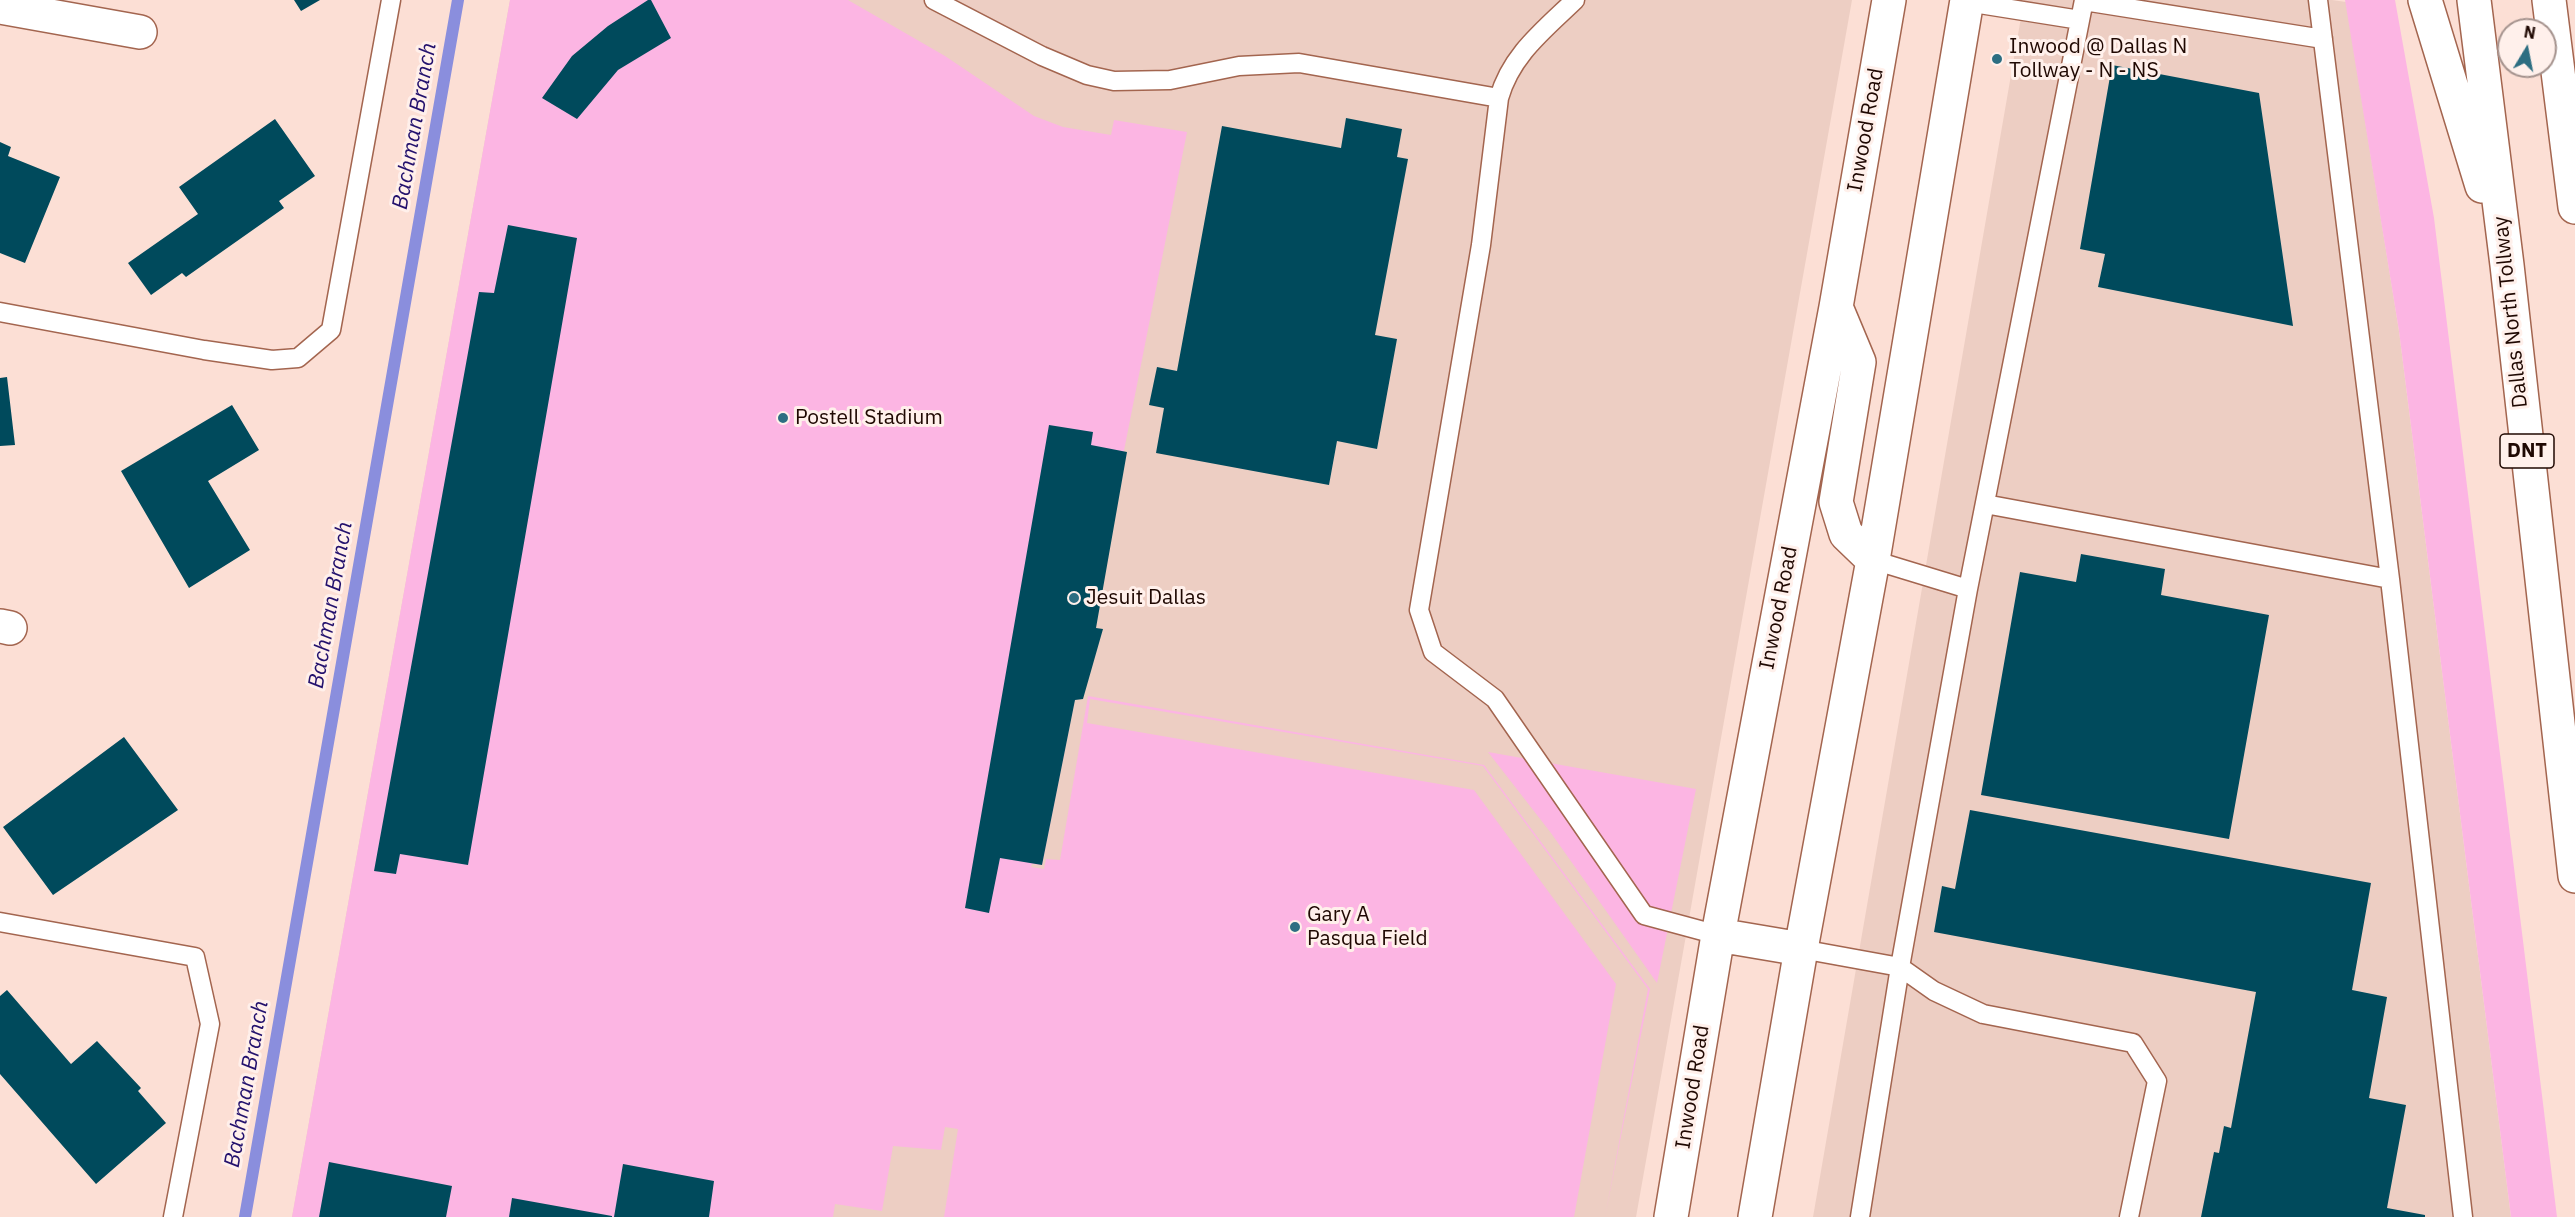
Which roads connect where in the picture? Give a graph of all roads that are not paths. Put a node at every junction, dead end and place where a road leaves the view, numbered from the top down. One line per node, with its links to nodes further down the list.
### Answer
1 (391, 0): 19 (lane)
2 (934, 0): 15 (lane)
3 (1575, 0): 15 (lane)
4 (1888, 0): 18 (main road, Inwood Road)
5 (2084, 0): 12 (lane); 14 (lane)
6 (2318, 0): 14 (lane)
7 (2424, 0): 17 (main road)
8 (2474, 0): 17 (main road, Dallas North Tollway / DNT)
9 (1963, 1): 12 (lane); 21 (main road)
10 (0, 7): 13 (main road)
11 (2552, 8): 16 (main road)
12 (2080, 20): 20 (lane)
13 (140, 32)
14 (2323, 39): 22 (lane)
15 (1499, 98): 26 (lane)
16 (2575, 207)
17 (2506, 265): 24 (main road, Dallas North Tollway / DNT)
18 (1836, 307): 21 (main road); 26 (main road, Inwood Road)
19 (0, 312)
20 (1985, 504): 22 (lane); 23 (lane)
21 (1873, 560): 23 (lane); 27 (main road)
22 (2390, 579): 34 (lane)
23 (1968, 589): 28 (lane)
24 (2575, 876)
25 (0, 921): 29 (lane)
26 (1718, 935): 27 (main road); 30 (main road, Inwood Road)
27 (1801, 950): 28 (lane); 31 (main road)
28 (1900, 967): 32 (lane); 33 (lane)
29 (173, 1217)
30 (1671, 1217)
31 (1755, 1217)
32 (1860, 1217)
33 (2129, 1217)
34 (2463, 1217)

